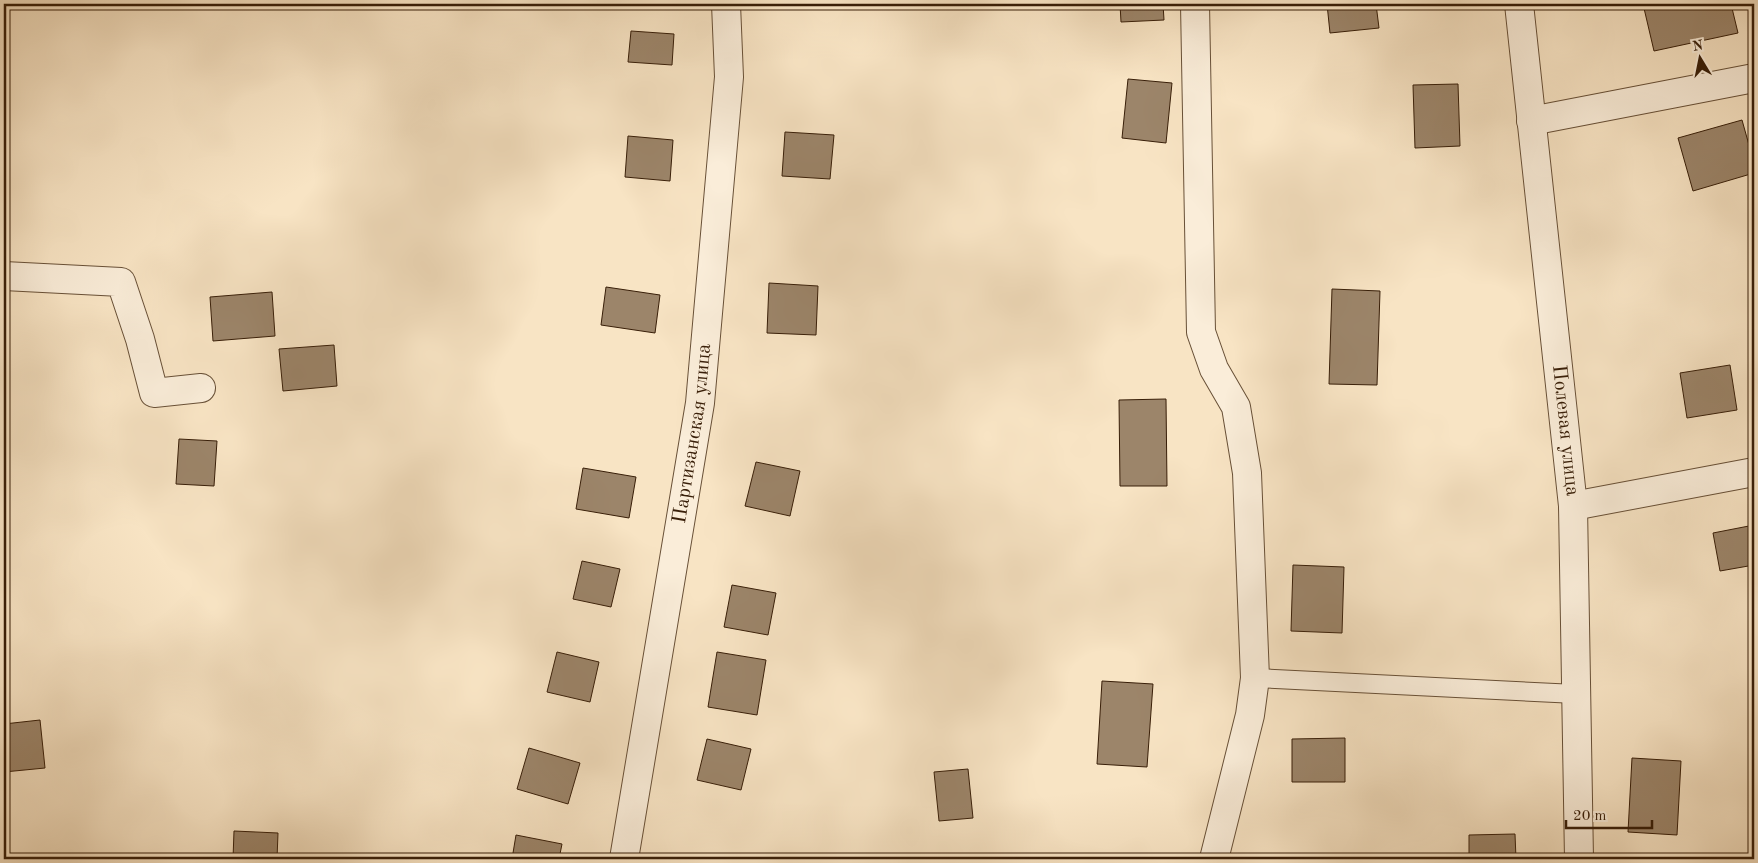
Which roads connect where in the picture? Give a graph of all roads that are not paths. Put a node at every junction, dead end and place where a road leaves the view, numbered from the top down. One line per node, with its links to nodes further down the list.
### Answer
1 (726, 4): 12 (street, Партизанская улица)
2 (1195, 4): 10 (street)
3 (1519, 4): 5 (street, Полевая улица)
4 (1754, 78): 5 (street)
5 (1532, 121): 9 (street, Полевая улица)
6 (4, 276): 7 (street)
7 (201, 388)
8 (1754, 472): 9 (street)
9 (1573, 506): 11 (street, Полевая улица)
10 (1254, 678): 11 (lane); 13 (street)
11 (1576, 694): 14 (street, Полевая улица)
12 (624, 859)
13 (1214, 859)
14 (1578, 859)

